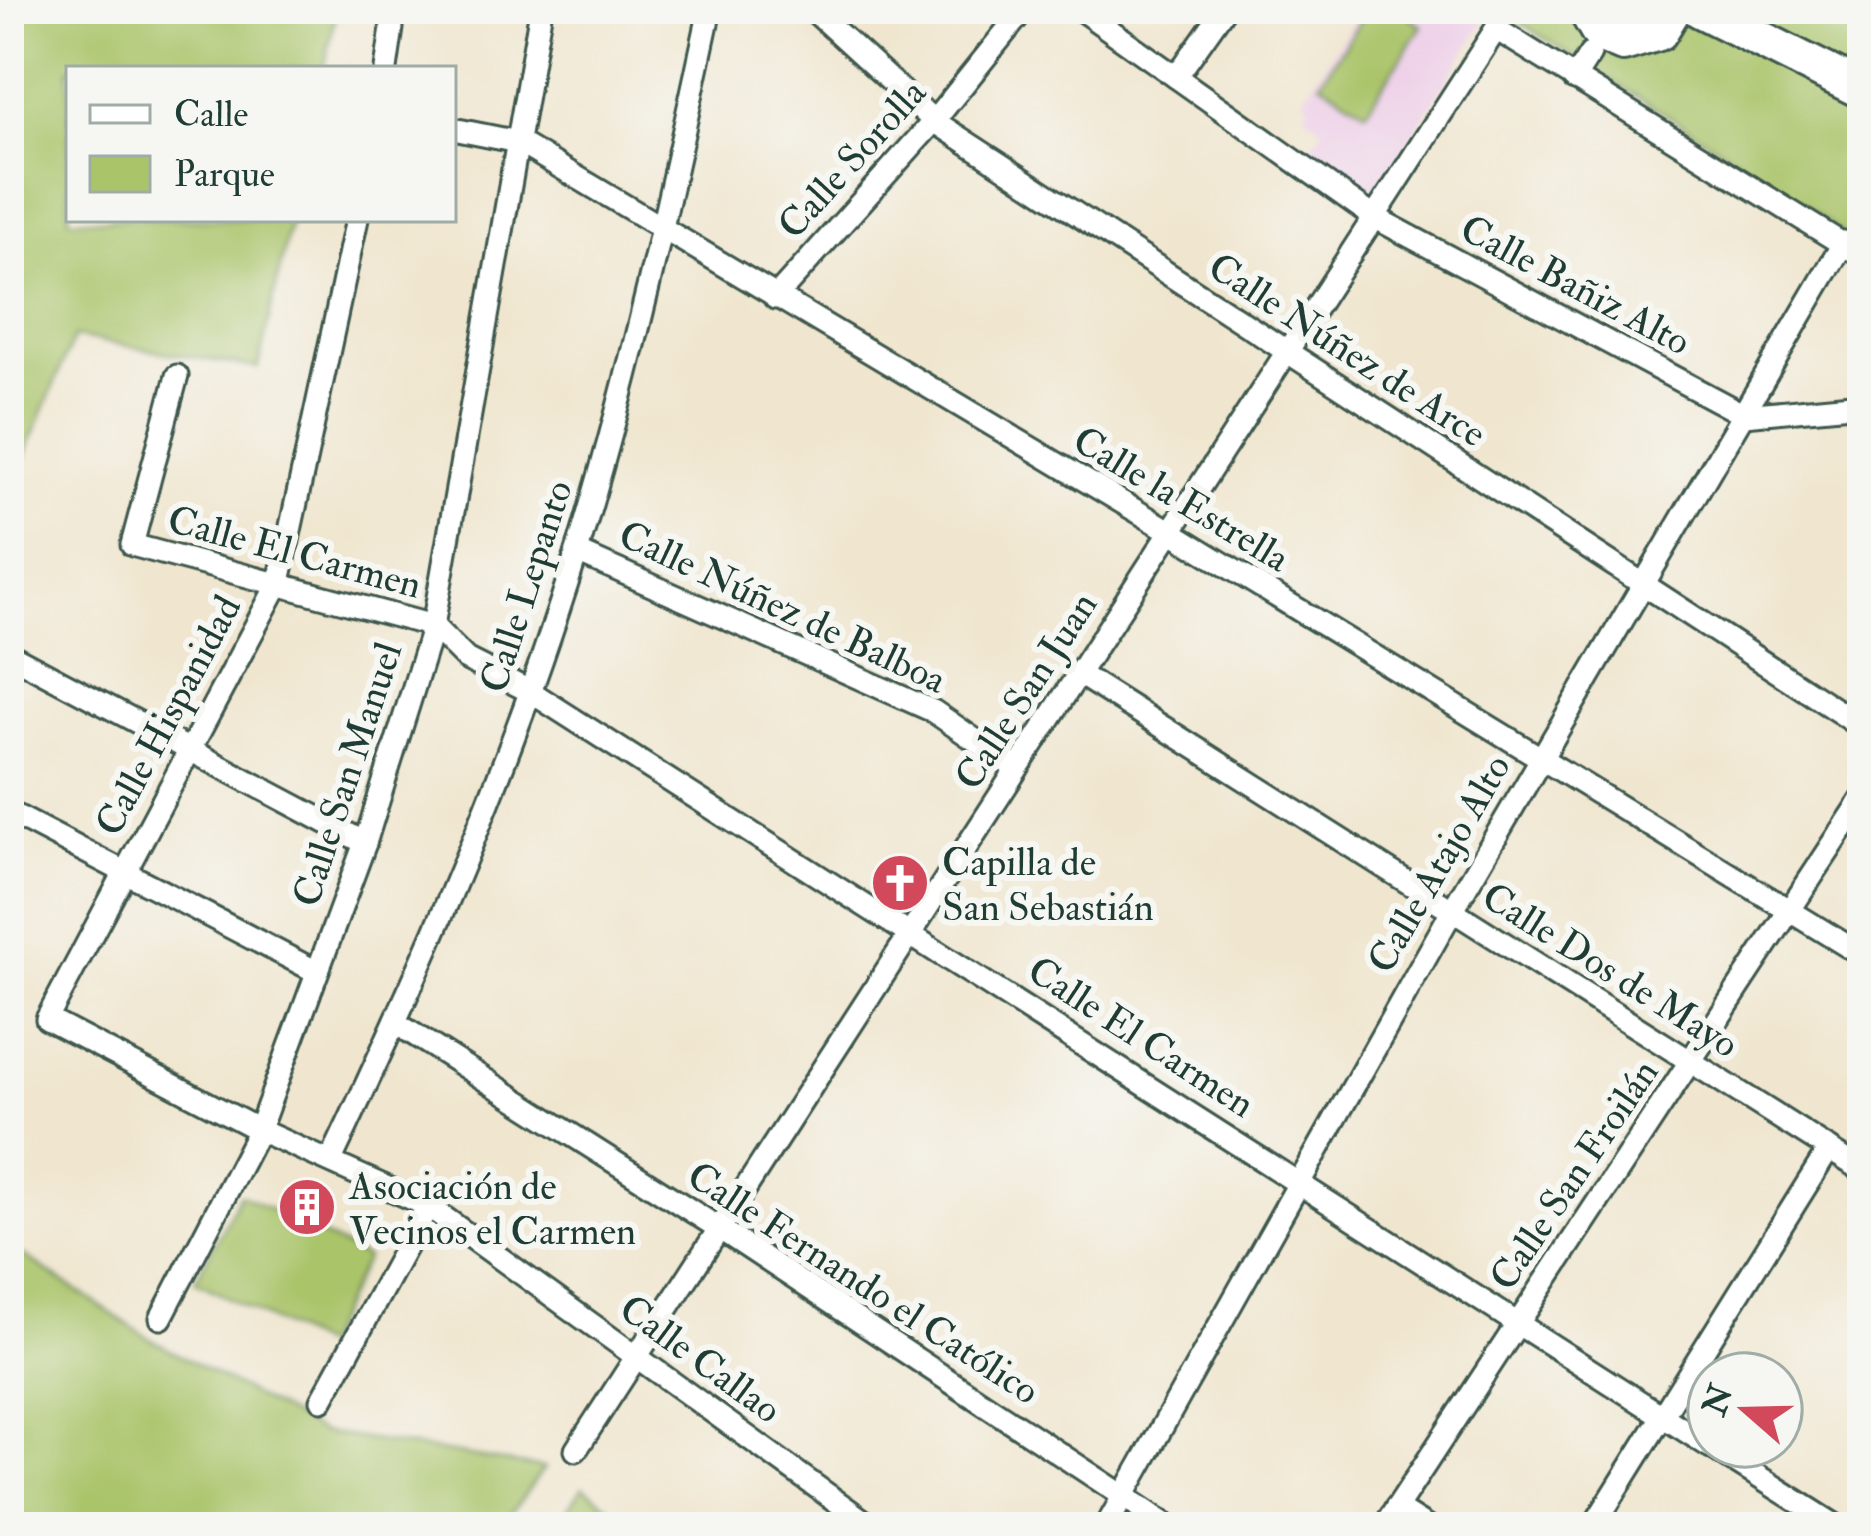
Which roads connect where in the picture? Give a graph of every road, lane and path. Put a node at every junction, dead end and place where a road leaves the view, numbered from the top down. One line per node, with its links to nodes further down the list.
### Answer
1 (388, 9): 13 (street)
2 (541, 9): 19 (street, Calle San Manuel)
3 (710, 9): 22 (street, Calle Lepanto)
4 (812, 9): 17 (street, Calle Núñez de Arce)
5 (1024, 9): 17 (street, Calle Sorolla)
6 (1080, 9): 14 (street, Calle Bañiz Alto)
7 (1224, 9): 14 (street)
8 (1845, 9): 11 (street)
9 (1708, 15): 10 (highway); 16 (highway)
10 (1666, 21): 12 (highway)
11 (1862, 23)
12 (1597, 32): 15 (street)
13 (386, 66)
14 (1176, 77): 20 (street, Calle Bañiz Alto)
15 (1574, 79): 20 (street, Calle San Juan); 23 (street)
16 (1862, 90)
17 (934, 122): 24 (street, Calle Sorolla); 25 (street, Calle Núñez de Arce)
18 (456, 130): 19 (street, Calle la Estrella)
19 (518, 142): 22 (street, Calle la Estrella); 33 (street, Calle San Manuel)
20 (1374, 217): 25 (street, Calle San Juan); 28 (street, Calle Bañiz Alto)
21 (356, 222): 31 (street, Calle Hispanidad)
22 (662, 233): 24 (street, Calle la Estrella); 30 (street, Calle Lepanto)
23 (1853, 249): 28 (street, Calle Atajo Alto)
24 (775, 298): 29 (street, Calle la Estrella)
25 (1287, 352): 29 (street, Calle San Juan); 32 (street, Calle Núñez de Arce)
26 (177, 376): 31 (street, Calle El Carmen)
27 (1862, 404): 28 (street)
28 (1744, 415): 32 (street, Calle Atajo Alto)
29 (1170, 532): 35 (street, Calle San Juan); 39 (street, Calle la Estrella)
30 (577, 552): 36 (street, Calle Lepanto); 40 (street, Calle Núñez de Balboa)
31 (279, 582): 33 (street, Calle El Carmen); 38 (street, Calle Hispanidad)
32 (1641, 585): 37 (street, Calle Núñez de Arce); 39 (street, Calle Atajo Alto)
33 (433, 626): 36 (street, Calle El Carmen); 43 (street, Calle San Manuel)
34 (9, 654): 38 (street)
35 (1079, 674): 40 (street, Calle San Juan); 46 (street, Calle Dos de Mayo)
36 (530, 692): 47 (street, Calle El Carmen); 51 (street, Calle Lepanto)
37 (1862, 727)
38 (191, 747): 43 (street); 44 (street, Calle Hispanidad)
39 (1540, 759): 45 (street, Calle la Estrella); 46 (street, Calle Atajo Alto)
40 (1017, 769): 47 (street, Calle San Juan)
41 (1862, 800): 45 (street, Calle San Froilán)
42 (9, 812): 44 (street)
43 (365, 843): 49 (street, Calle San Manuel)
44 (124, 871): 49 (street); 50 (street, Calle Hispanidad)
45 (1788, 910): 48 (street, Calle la Estrella); 52 (street, Calle San Froilán)
46 (1452, 911): 52 (street, Calle Dos de Mayo); 57 (street, Calle Atajo Alto)
47 (912, 931): 57 (street, Calle El Carmen); 59 (street, Calle San Juan)
48 (1862, 955)
49 (317, 972): 53 (street, Calle San Manuel)
50 (47, 1019): 53 (street, Calle Callao)
51 (395, 1023): 55 (street, Calle Lepanto); 59 (street, Calle Fernando el Católico)
52 (1690, 1062): 54 (street, Calle Dos de Mayo); 61 (street, Calle San Froilán)
53 (259, 1130): 55 (street, Calle Callao); 60 (street, Calle San Manuel)
54 (1829, 1149): 56 (street, Calle Dos de Mayo); 64 (street)
55 (331, 1160): 58 (street, Calle Callao)
56 (1862, 1170)
57 (1298, 1181): 61 (street, Calle El Carmen); 68 (street, Calle Atajo Alto)
58 (428, 1206): 62 (street, Calle Callao); 63 (street)
59 (720, 1229): 62 (street, Calle San Juan); 68 (street, Calle Fernando el Católico)
60 (160, 1318)
61 (1518, 1322): 64 (street, Calle El Carmen); 69 (street, Calle San Froilán)
62 (637, 1355): 66 (street, Calle San Juan); 70 (street, Calle Callao)
63 (322, 1400)
64 (1663, 1417): 65 (street, Calle El Carmen); 74 (street)
65 (1685, 1431)
66 (576, 1450)
67 (1747, 1470): 75 (street, Calle El Carmen)
68 (1124, 1498): 71 (street, Calle Atajo Alto); 72 (street, Calle Fernando el Católico)
69 (1390, 1518): 73 (street)
70 (872, 1527)
71 (1106, 1527)
72 (1170, 1527)
73 (1426, 1527)
74 (1593, 1527)
75 (1838, 1527)

